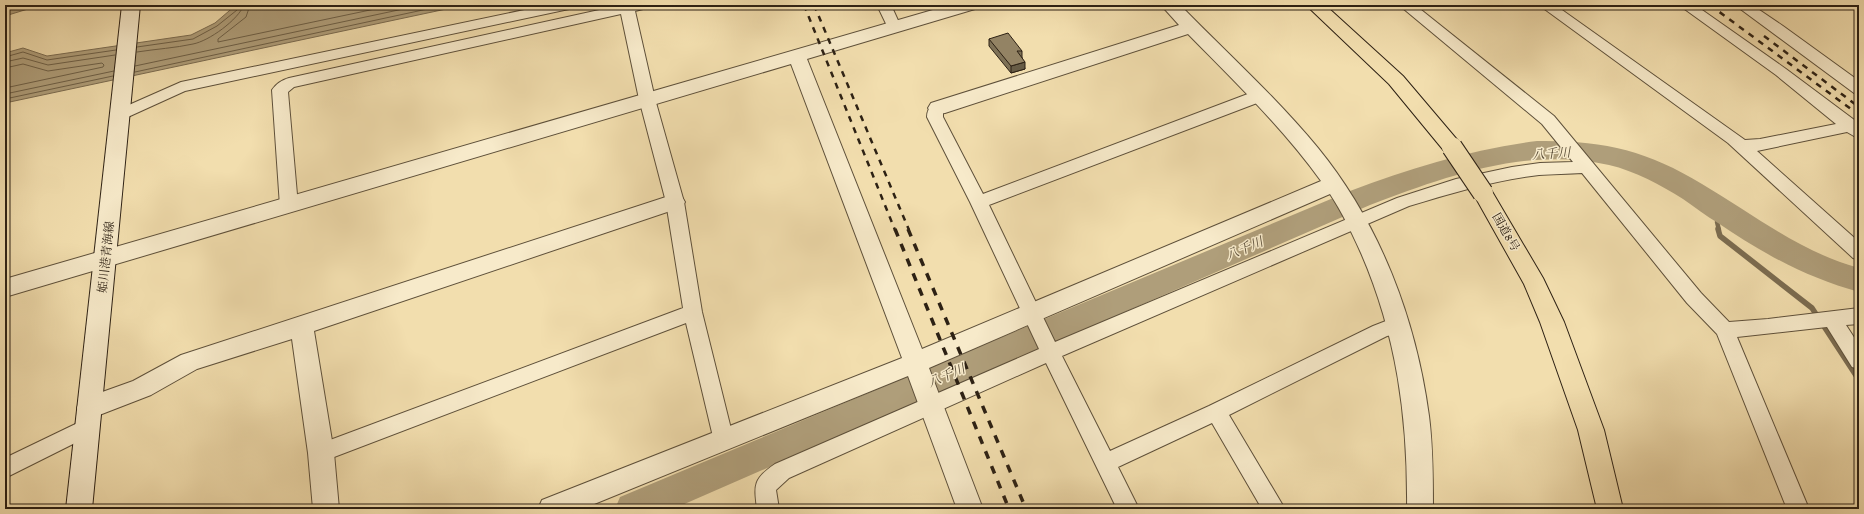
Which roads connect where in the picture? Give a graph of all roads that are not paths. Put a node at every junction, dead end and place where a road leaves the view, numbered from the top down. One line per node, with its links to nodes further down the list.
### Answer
1 (131, 5): 20 (street, 姫川港青海線)
2 (569, 5): 20 (street)
3 (642, 5): 12 (street)
4 (884, 5): 13 (street)
5 (969, 5): 13 (street)
6 (1170, 5): 14 (street)
7 (1315, 5): 57 (highway, 国道8号, bridge)
8 (1406, 5): 23 (street)
9 (1546, 5): 22 (street)
10 (1686, 5): 21 (street)
11 (1742, 5): 16 (street)
12 (627, 8): 18 (street); 27 (street)
13 (894, 27): 15 (street)
14 (1191, 27): 17 (street); 19 (street)
15 (797, 56): 18 (street); 41 (street)
16 (1859, 89)
17 (1259, 96): 24 (street); 26 (street)
18 (647, 99): 25 (street); 27 (street)
19 (938, 108): 26 (street)
20 (119, 109): 30 (street, 姫川港青海線)
21 (1855, 129): 22 (street)
22 (1741, 146): 29 (street)
23 (1586, 167): 28 (street); 38 (street)
24 (1334, 184): 28 (street); 33 (street)
25 (675, 202): 32 (street); 36 (street)
26 (979, 202): 33 (street)
27 (289, 206): 30 (street)
28 (1357, 221): 37 (street); 39 (street)
29 (1859, 253)
30 (106, 258): 31 (street); 44 (street, 姫川港青海線)
31 (5, 288)
32 (693, 312): 45 (street); 46 (street)
33 (1031, 313): 39 (street); 41 (street)
34 (1859, 316): 35 (street)
35 (1832, 319): 38 (street); 40 (street)
36 (302, 326): 44 (street); 46 (street)
37 (1399, 327): 43 (street); 56 (street)
38 (1725, 330): 58 (street)
39 (1051, 352): 42 (street); 47 (street)
40 (1859, 361)
41 (915, 363): 42 (street); 45 (street)
42 (932, 406): 52 (street); 53 (street)
43 (1216, 412): 47 (street); 55 (street)
44 (89, 418): 48 (street); 49 (street, 姫川港青海線)
45 (724, 441): 51 (street)
46 (321, 454): 50 (street)
47 (1105, 463): 54 (street)
48 (5, 468)
49 (79, 509)
50 (326, 509)
51 (551, 509)
52 (768, 509)
53 (970, 509)
54 (1128, 509)
55 (1274, 509)
56 (1420, 509)
57 (1610, 509)
58 (1798, 509)

